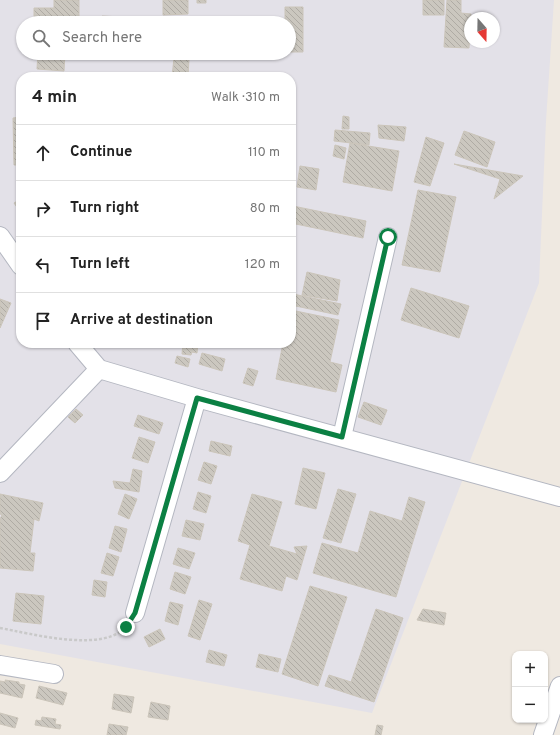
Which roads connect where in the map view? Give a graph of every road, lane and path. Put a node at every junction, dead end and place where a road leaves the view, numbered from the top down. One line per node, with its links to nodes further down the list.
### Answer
1 (0, 236): 3 (street)
2 (388, 237): 7 (street)
3 (16, 259)
4 (82, 348): 5 (street)
5 (100, 368): 6 (street); 8 (street)
6 (197, 398): 7 (street); 10 (street)
7 (342, 437): 9 (street)
8 (0, 473)
9 (560, 497)
10 (135, 613): 11 (path)
11 (0, 628)
12 (0, 665): 13 (street)
13 (54, 674)
14 (560, 686): 15 (street)
15 (543, 735)

